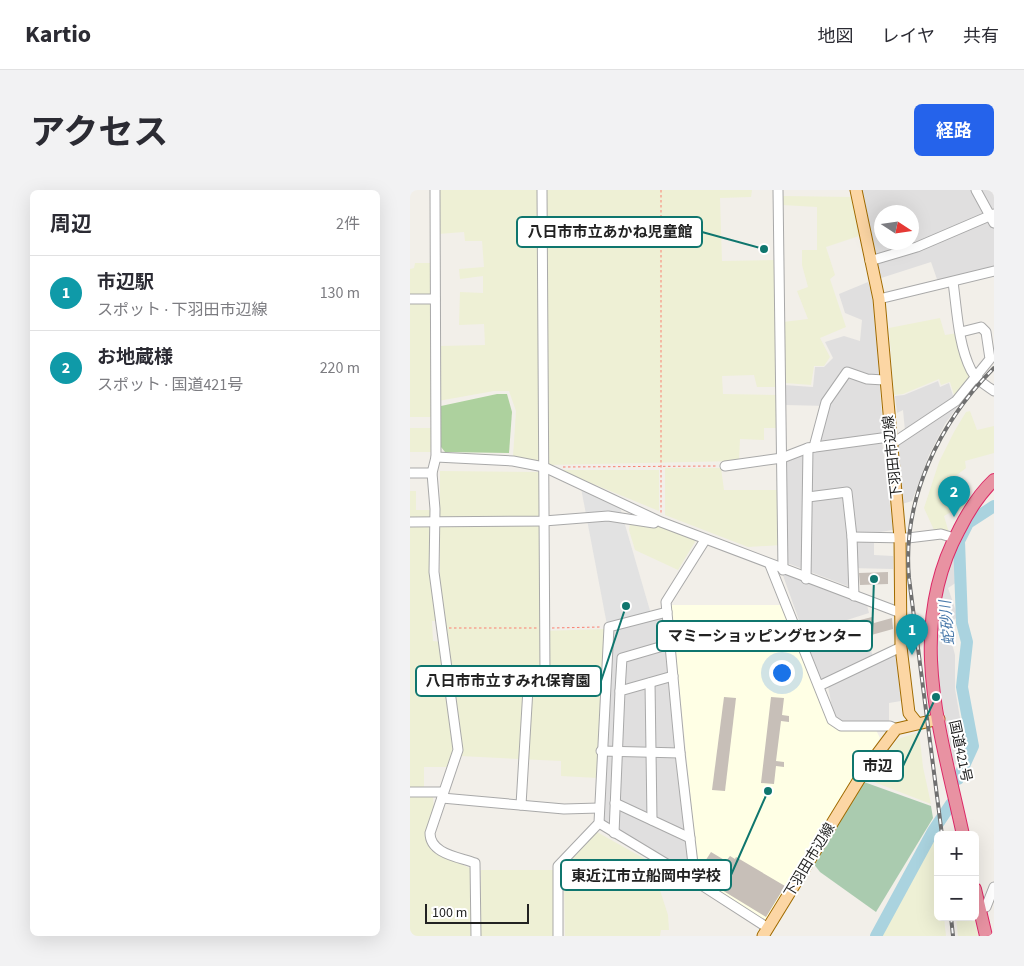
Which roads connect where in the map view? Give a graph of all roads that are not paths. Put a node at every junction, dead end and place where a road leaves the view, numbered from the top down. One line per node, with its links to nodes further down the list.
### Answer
1 (435, 190): 10 (street)
2 (542, 190): 22 (street)
3 (778, 190): 20 (street)
4 (856, 190): 7 (main road, 下羽田市辺線)
5 (976, 190): 6 (street)
6 (993, 218): 7 (street)
7 (870, 261): 11 (main road, 下羽田市辺線)
8 (994, 271): 9 (street)
9 (953, 282): 11 (street); 13 (street)
10 (434, 299): 12 (street); 19 (street)
11 (879, 299): 15 (main road, 下羽田市辺線)
12 (410, 300)
13 (961, 332): 14 (street); 14 (street)
14 (976, 378): 16 (street); 17 (street)
15 (884, 380): 17 (main road, 下羽田市辺線); 18 (street)
16 (994, 390)
17 (890, 441): 18 (street); 32 (main road, 下羽田市辺線)
18 (811, 447): 20 (street); 26 (street)
19 (436, 457): 22 (street); 24 (street)
20 (782, 458): 21 (street); 36 (street)
21 (725, 466)
22 (544, 468): 27 (street); 30 (street)
23 (410, 473): 24 (street)
24 (432, 473): 29 (street)
25 (994, 480): 33 (highway, 国道421号)
26 (808, 496): 31 (street); 37 (street)
27 (544, 521): 29 (street); 30 (street); 58 (street)
28 (410, 522): 29 (street)
29 (435, 522): 56 (street)
30 (661, 522): 34 (street)
31 (852, 537): 32 (street); 38 (street)
32 (900, 538): 33 (street); 40 (main road, 下羽田市辺線)
33 (954, 538): 48 (highway, 国道421号)
34 (705, 540): 35 (street); 39 (street)
35 (770, 564): 36 (street); 45 (street)
36 (783, 570): 37 (street)
37 (806, 579): 38 (street)
38 (854, 596): 40 (street)
39 (667, 612): 41 (street); 51 (street)
40 (902, 613): 42 (main road, 下羽田市辺線)
41 (670, 644): 43 (street); 46 (street)
42 (901, 647): 45 (street); 47 (main road, 下羽田市辺線)
43 (673, 676): 44 (street); 54 (street)
44 (650, 683): 46 (street); 53 (street)
45 (819, 686): 50 (street)
46 (620, 691): 52 (street)
47 (908, 704): 49 (main road, 下羽田市辺線); 50 (main road, 下羽田市辺線)
48 (939, 719): 49 (main road); 62 (highway, 国道421号)
49 (917, 723): 50 (main road)
50 (896, 729): 68 (main road, 下羽田市辺線)
51 (601, 751): 52 (street); 59 (street)
52 (617, 751): 53 (street); 57 (street)
53 (652, 752): 54 (street); 60 (street)
54 (680, 753): 64 (street)
55 (410, 792): 56 (street)
56 (443, 795): 58 (street); 69 (street)
57 (615, 803): 60 (street); 63 (street)
58 (521, 805): 59 (street)
59 (599, 808): 61 (street)
60 (652, 820): 64 (street)
61 (599, 823): 63 (street); 70 (street)
62 (963, 831)
63 (614, 833): 65 (street)
64 (690, 838): 65 (street)
65 (695, 880): 68 (street)
66 (994, 887): 67 (street)
67 (979, 909): 71 (highway)
68 (766, 932)
69 (476, 936)
70 (558, 936)
71 (986, 936)

